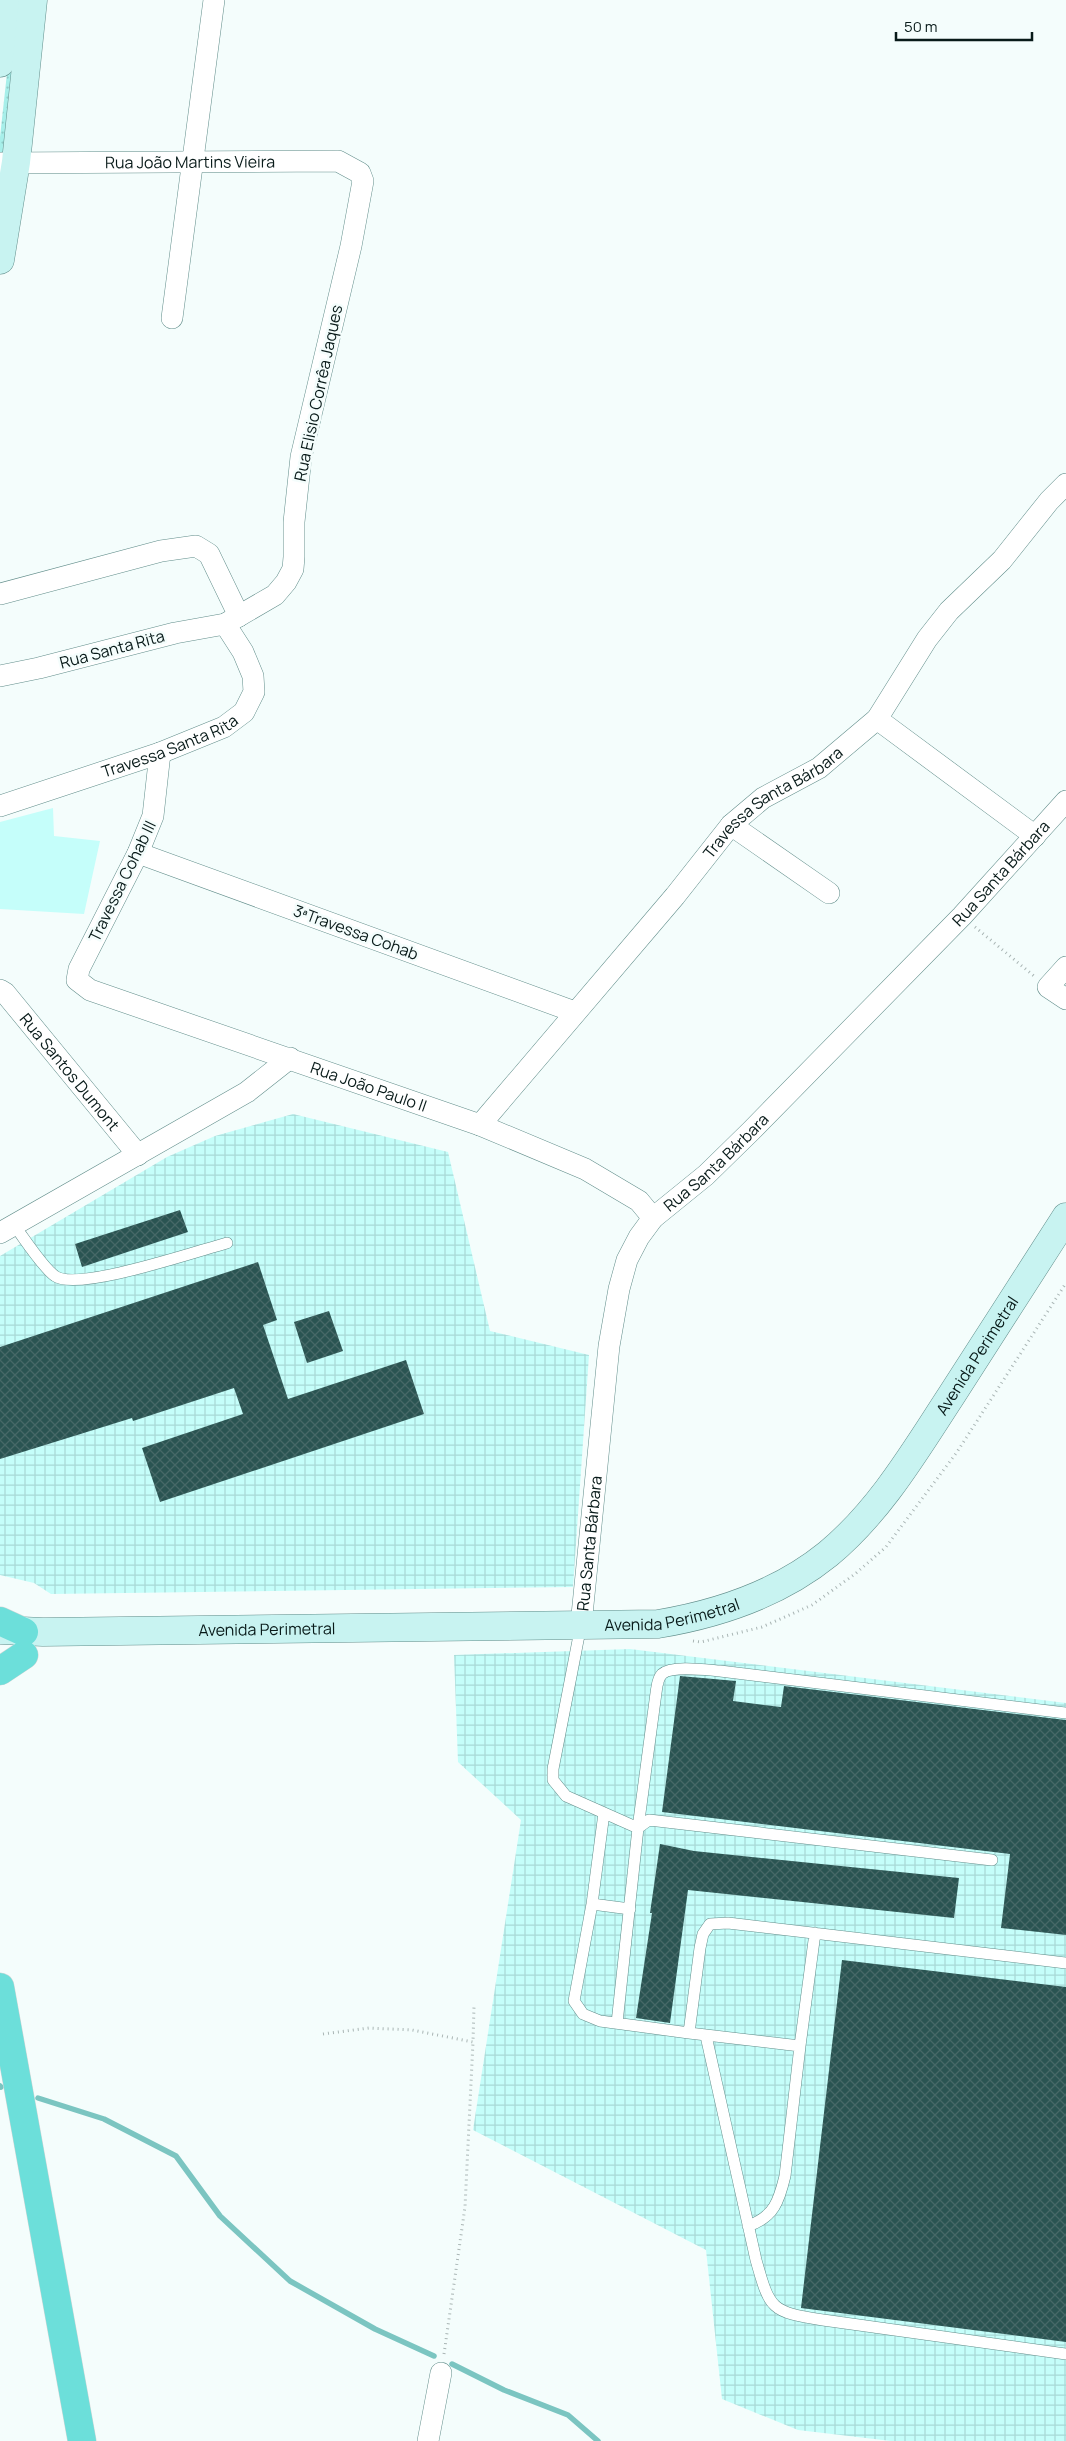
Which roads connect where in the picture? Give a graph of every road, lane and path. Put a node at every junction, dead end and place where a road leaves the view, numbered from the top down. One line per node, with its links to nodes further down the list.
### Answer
1 (6, 0): 4 (main road)
2 (33, 0): 6 (main road)
3 (214, 0): 5 (street)
4 (0, 63)
5 (192, 161): 6 (street, Rua João Martins Vieira); 7 (street, Rua João Martins Vieira); 9 (street)
6 (8, 162): 8 (main road)
7 (362, 190): 12 (street, Rua Elisio Corrêa Jaques)
8 (0, 260)
9 (172, 318)
10 (1066, 484): 14 (street, Travessa Santa Bárbara)
11 (0, 594): 12 (street, Travessa Santa Rita)
12 (232, 620): 13 (street, Rua Santa Rita); 15 (street, Travessa Santa Rita)
13 (0, 676)
14 (877, 720): 18 (street, Travessa Santa Bárbara); 19 (street)
15 (160, 754): 17 (street, Travessa Santa Rita); 20 (street, Travessa Cohab III)
16 (1066, 801): 19 (street, Rua Santa Bárbara)
17 (0, 806)
18 (731, 824): 21 (street); 28 (street, Travessa Santa Bárbara)
19 (1035, 836): 22 (street, Rua Santa Bárbara)
20 (138, 853): 24 (street, Travessa Cohab III); 28 (street, 3ªTravessa Cohab)
21 (829, 892)
22 (962, 916): 25 (path); 33 (street, Rua Santa Bárbara)
23 (1066, 966): 25 (street)
24 (78, 975): 29 (street, Rua João Paulo II)
25 (1048, 988): 27 (street)
26 (0, 990): 31 (street, Rua Santos Dumont)
27 (1066, 999)
28 (575, 1012): 30 (street, Travessa Santa Bárbara)
29 (290, 1058): 30 (street, Rua João Paulo II); 31 (street)
30 (480, 1125): 33 (street, Rua João Paulo II)
31 (138, 1155): 34 (street)
32 (1066, 1217): 36 (main road, Avenida Perimetral)
33 (653, 1218): 36 (street, Rua Santa Bárbara)
34 (7, 1229): 35 (lane)
35 (227, 1243)
36 (581, 1625): 37 (main road, Avenida Perimetral); 40 (lane)
37 (10, 1639): 38 (highway)
38 (0, 1671)
39 (1066, 1713): 41 (lane)
40 (604, 1812): 41 (lane); 43 (lane)
41 (638, 1828): 42 (lane); 44 (lane)
42 (992, 1860)
43 (592, 1904): 44 (lane); 49 (lane)
44 (630, 1909): 49 (lane)
45 (815, 1933): 46 (lane); 50 (lane); 54 (lane)
46 (1066, 1963)
47 (0, 1987): 58 (highway)
48 (474, 2006): 53 (path)
49 (617, 2024): 50 (lane)
50 (689, 2033): 52 (lane)
51 (324, 2034): 53 (path)
52 (706, 2036): 54 (lane); 55 (lane)
53 (473, 2042): 57 (path)
54 (800, 2046): 55 (lane)
55 (748, 2226): 56 (lane)
56 (1066, 2354)
57 (441, 2372): 59 (street)
58 (82, 2441)
59 (428, 2441)

